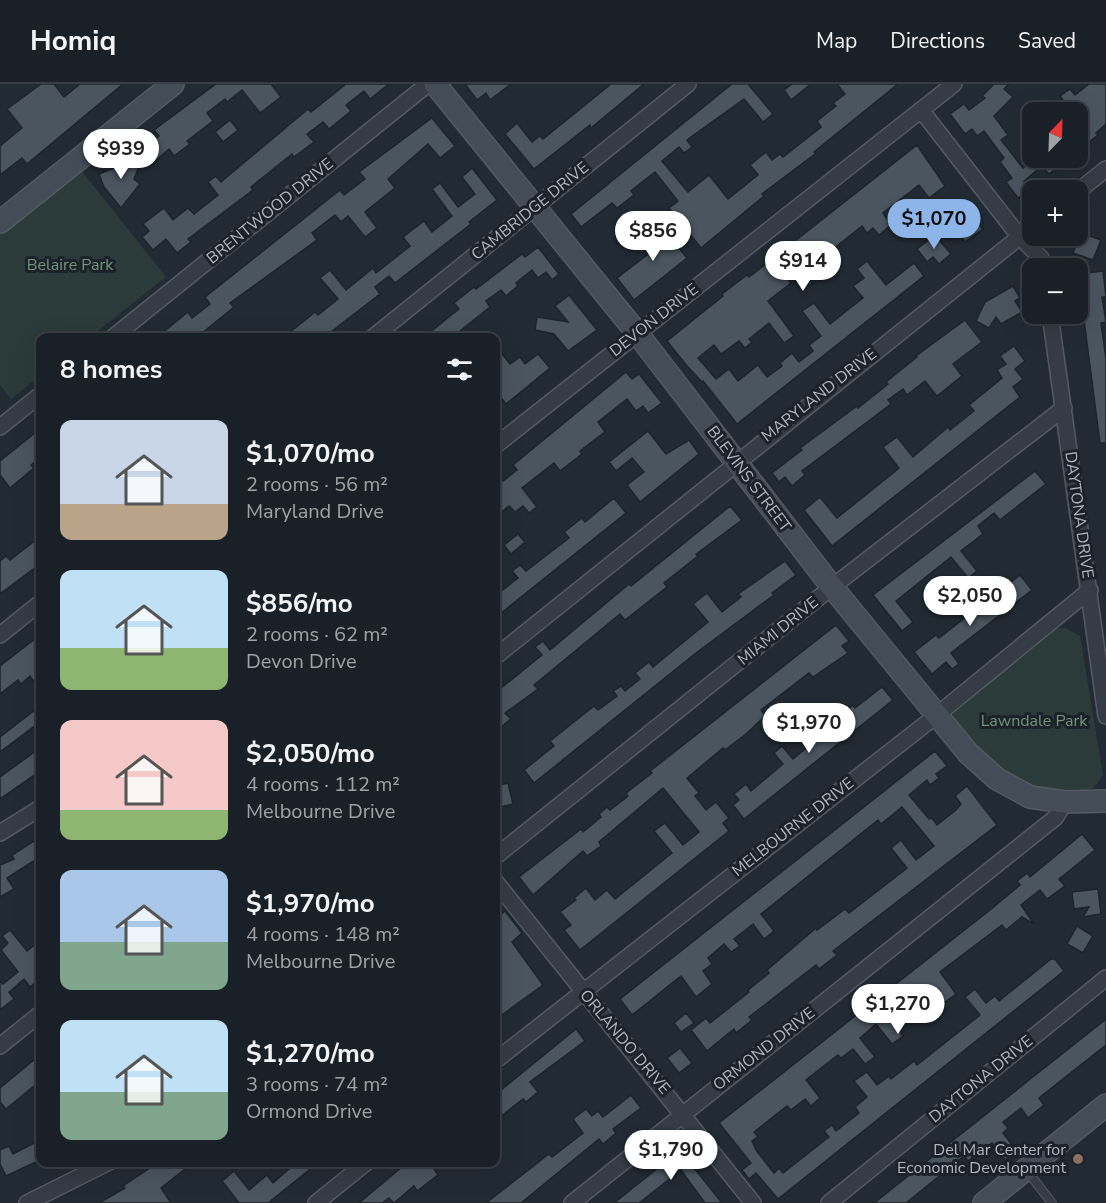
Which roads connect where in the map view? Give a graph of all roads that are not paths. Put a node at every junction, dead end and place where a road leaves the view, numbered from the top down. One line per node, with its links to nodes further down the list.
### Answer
1 (173, 84): 10 (street)
2 (428, 84): 15 (street, BRENTWOOD DRIVE)
3 (435, 84): 9 (street, BLEVINS STREET)
4 (688, 84): 9 (street, CAMBRIDGE DRIVE)
5 (954, 84): 6 (street, DEVON DRIVE)
6 (921, 110): 12 (street); 17 (street, DEVON DRIVE)
7 (1106, 169): 8 (street)
8 (1088, 183)
9 (536, 206): 16 (street, CAMBRIDGE DRIVE); 17 (street, BLEVINS STREET)
10 (0, 222)
11 (1022, 234): 12 (street, MARYLAND DRIVE)
12 (1019, 236): 13 (street); 22 (street, MARYLAND DRIVE)
13 (1041, 258)
14 (1051, 324): 19 (street, DAYTONA DRIVE)
15 (118, 333)
16 (378, 333)
17 (637, 333): 21 (street, DEVON DRIVE); 22 (street, BLEVINS STREET)
18 (36, 398): 20 (street)
19 (1064, 408): 23 (street, MIAMI DRIVE); 24 (street, DAYTONA DRIVE)
20 (0, 427)
21 (500, 442)
22 (735, 462): 23 (street, BLEVINS STREET); 27 (street, MARYLAND DRIVE)
23 (832, 587): 28 (street, BLEVINS STREET); 34 (street, MIAMI DRIVE)
24 (1090, 590): 28 (street, MELBOURNE DRIVE); 29 (street, DAYTONA DRIVE)
25 (36, 606): 26 (street)
26 (0, 635)
27 (500, 653)
28 (937, 715): 31 (street, BLEVINS STREET); 37 (street, MELBOURNE DRIVE)
29 (1106, 716)
30 (1106, 801): 31 (street, BLEVINS STREET)
31 (1065, 802): 42 (street, ORMOND DRIVE)
32 (36, 810): 33 (street)
33 (0, 833)
34 (500, 853)
35 (500, 887): 37 (street, ORLANDO DRIVE)
36 (1106, 978): 50 (street, DAYTONA DRIVE)
37 (583, 991): 40 (street, MELBOURNE DRIVE); 42 (street, ORLANDO DRIVE)
38 (36, 1017): 39 (street)
39 (0, 1046)
40 (500, 1057)
41 (1106, 1106): 45 (street)
42 (684, 1113): 48 (street, ORMOND DRIVE); 49 (street, ORLANDO DRIVE)
43 (99, 1167): 46 (street)
44 (361, 1167): 47 (street)
45 (1026, 1170): 51 (street); 52 (lane)
46 (27, 1203)
47 (316, 1203)
48 (572, 1203)
49 (753, 1203)
50 (829, 1203)
51 (984, 1203)
52 (1052, 1203)

